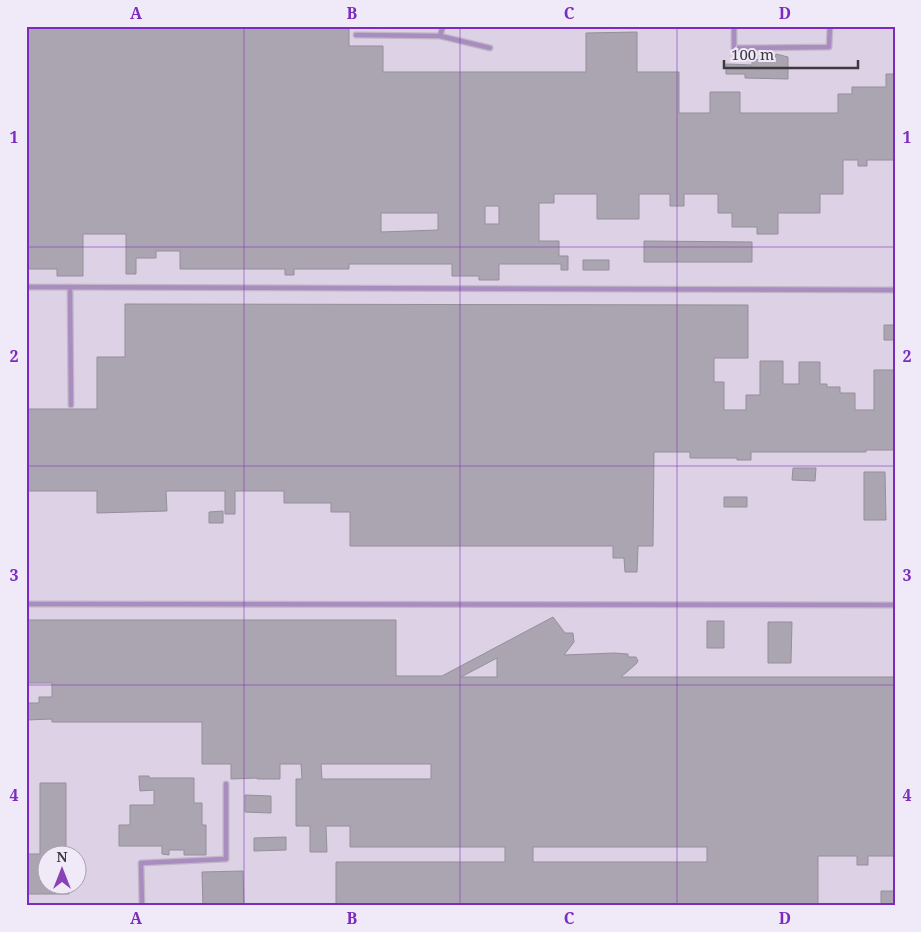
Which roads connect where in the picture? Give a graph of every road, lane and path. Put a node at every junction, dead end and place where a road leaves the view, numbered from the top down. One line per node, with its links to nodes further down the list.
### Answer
1 (443, 26): 5 (lane)
2 (735, 26): 3 (lane)
3 (830, 26)
4 (356, 35): 5 (lane)
5 (440, 36): 6 (lane)
6 (490, 48)
7 (26, 287): 8 (lane)
8 (70, 287): 9 (lane); 10 (lane)
9 (895, 290)
10 (71, 405)
11 (26, 604): 12 (lane)
12 (895, 605)
13 (226, 784): 14 (lane)
14 (142, 906)

